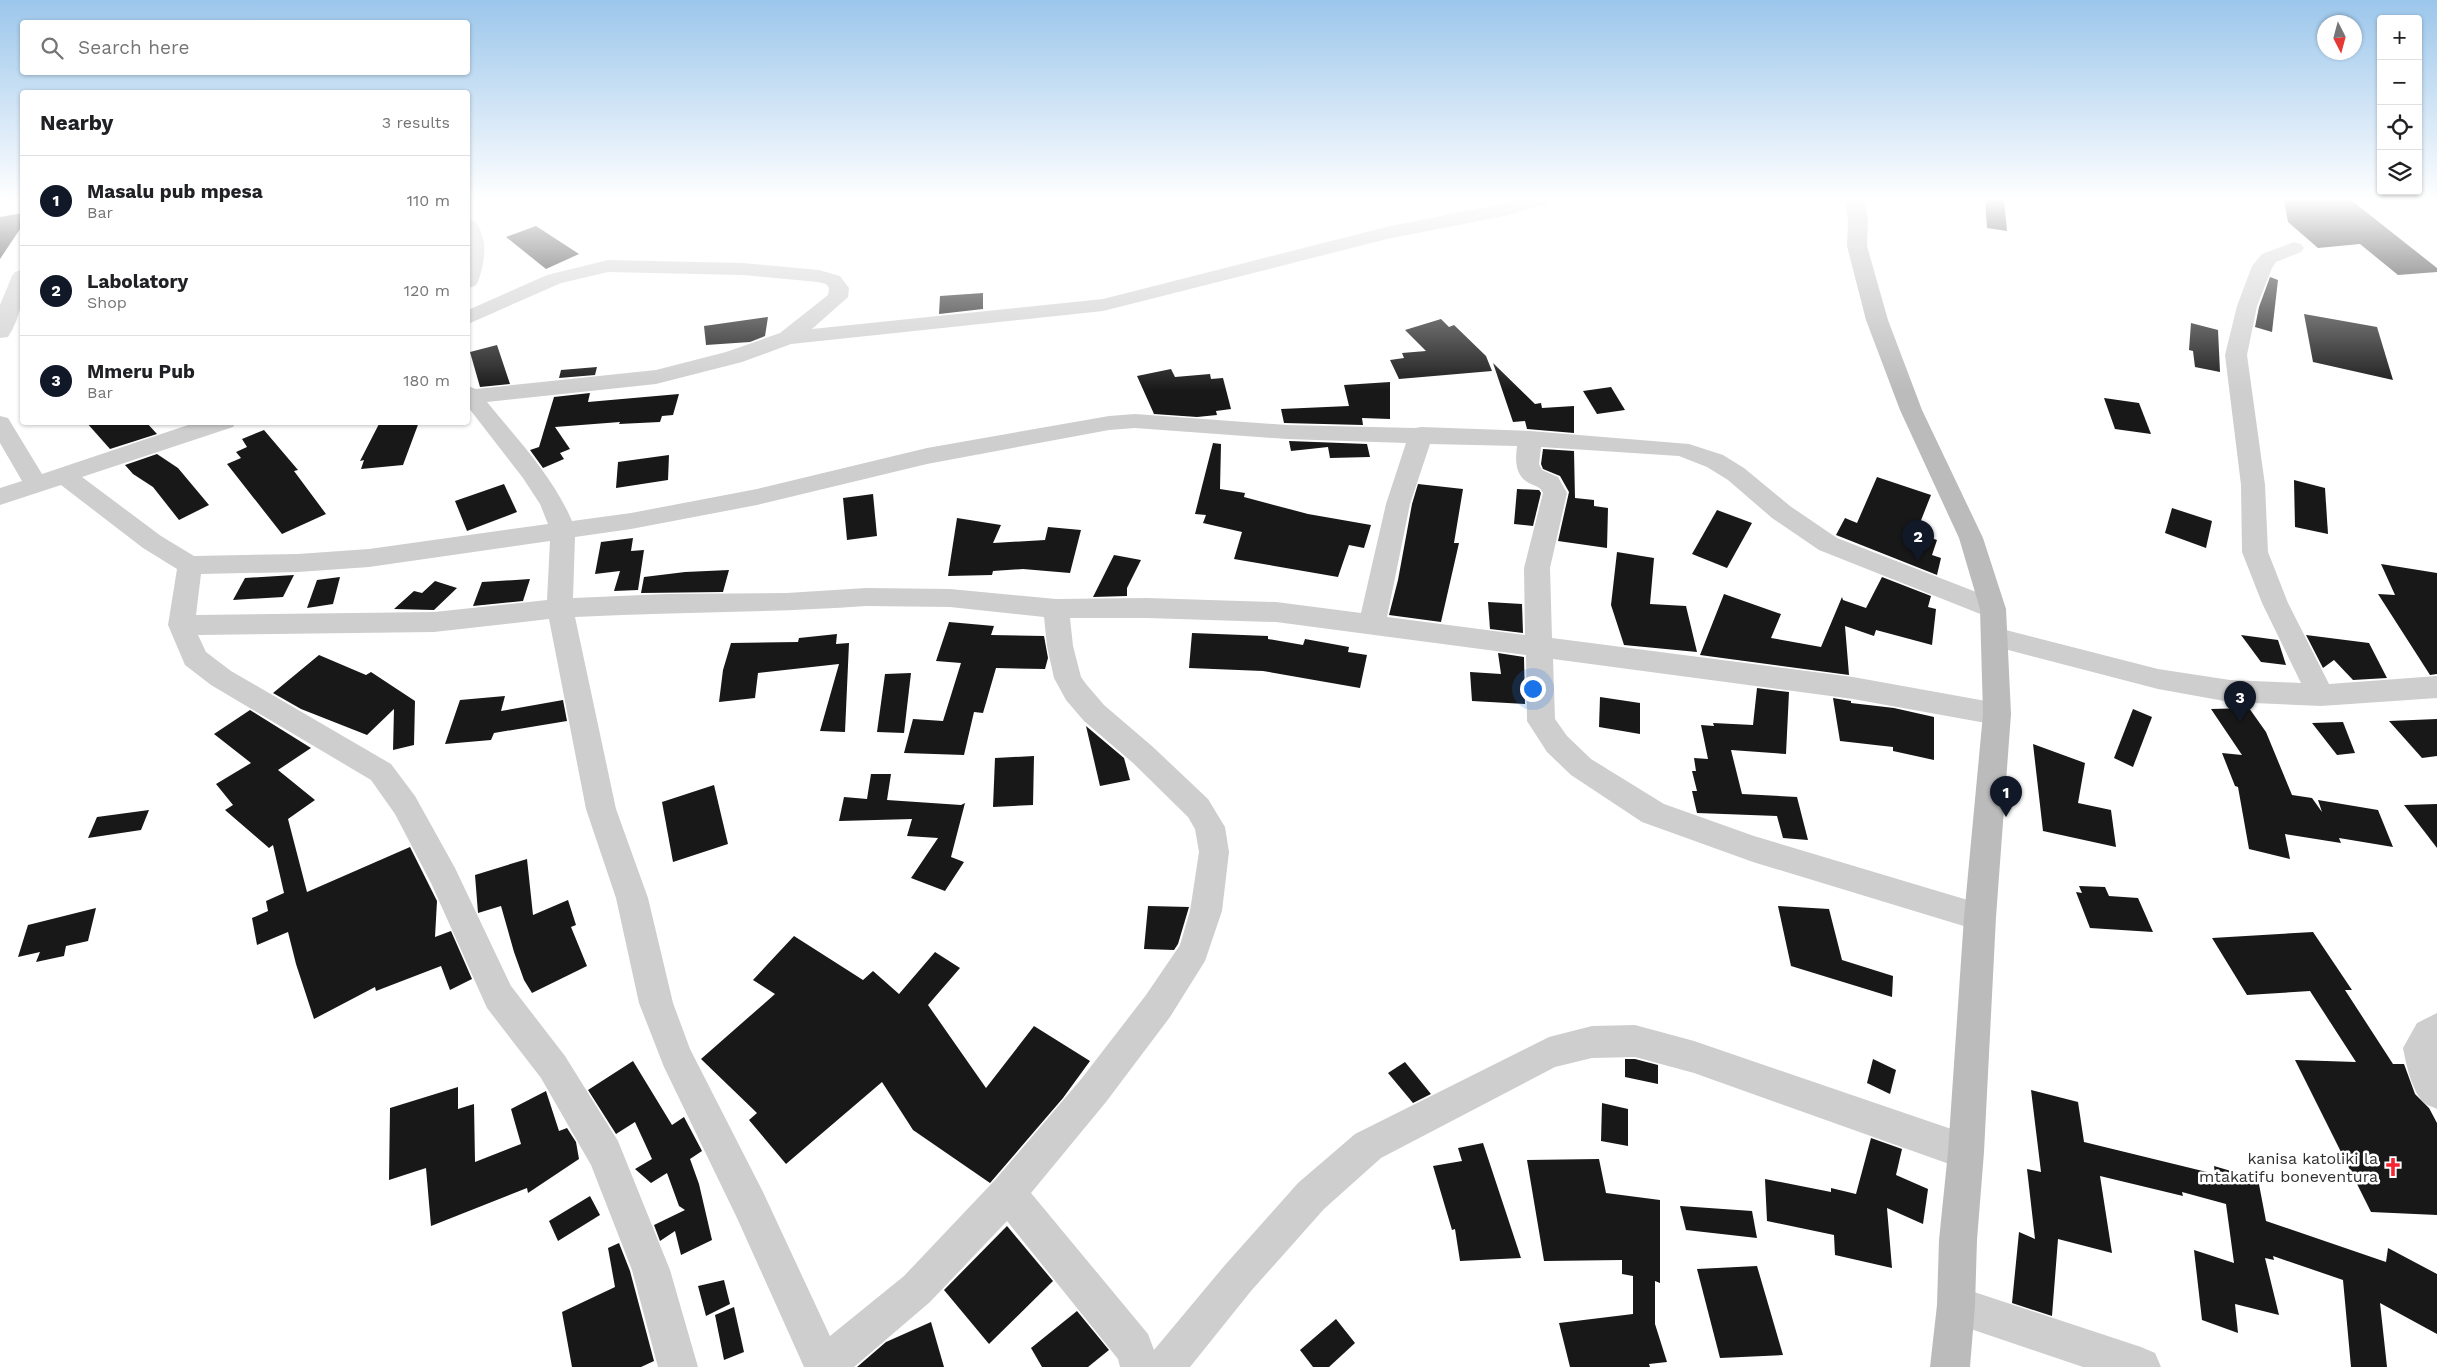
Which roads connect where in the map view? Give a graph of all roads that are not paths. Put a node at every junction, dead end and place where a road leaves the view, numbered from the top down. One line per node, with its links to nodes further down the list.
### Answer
1 (1265, 264): 7 (street)
2 (1862, 264): 21 (street)
3 (2264, 264): 27 (street)
4 (20, 281): 6 (street)
5 (470, 317): 7 (street)
6 (0, 332)
7 (788, 338): 8 (street)
8 (470, 394): 17 (street)
9 (0, 423): 15 (street)
10 (204, 425): 11 (street)
11 (175, 429): 14 (street)
12 (1421, 434): 13 (street); 17 (street); 22 (street)
13 (1530, 439): 21 (street); 25 (street)
14 (65, 476): 15 (street); 18 (street)
15 (36, 484): 16 (street)
16 (0, 498)
17 (563, 530): 18 (street); 19 (street)
18 (190, 564): 23 (street)
19 (560, 608): 20 (street); 23 (street); 36 (street)
20 (1056, 608): 22 (street); 33 (street)
21 (1993, 608): 24 (street)
22 (1372, 624): 25 (street)
23 (181, 625): 35 (street)
24 (1994, 637): 27 (street); 28 (street)
25 (1540, 648): 28 (street); 29 (street)
26 (2437, 687): 27 (street)
27 (2321, 695)
28 (1997, 714): 29 (street)
29 (1980, 917): 32 (street)
30 (2437, 1029): 31 (street)
31 (2437, 1092)
32 (1966, 1152): 34 (street); 38 (street)
33 (1008, 1193): 36 (street); 37 (street)
34 (1956, 1305): 39 (street); 40 (street)
35 (678, 1367)
36 (824, 1367)
37 (1140, 1367)
38 (1165, 1367)
39 (1950, 1367)
40 (2141, 1367)

